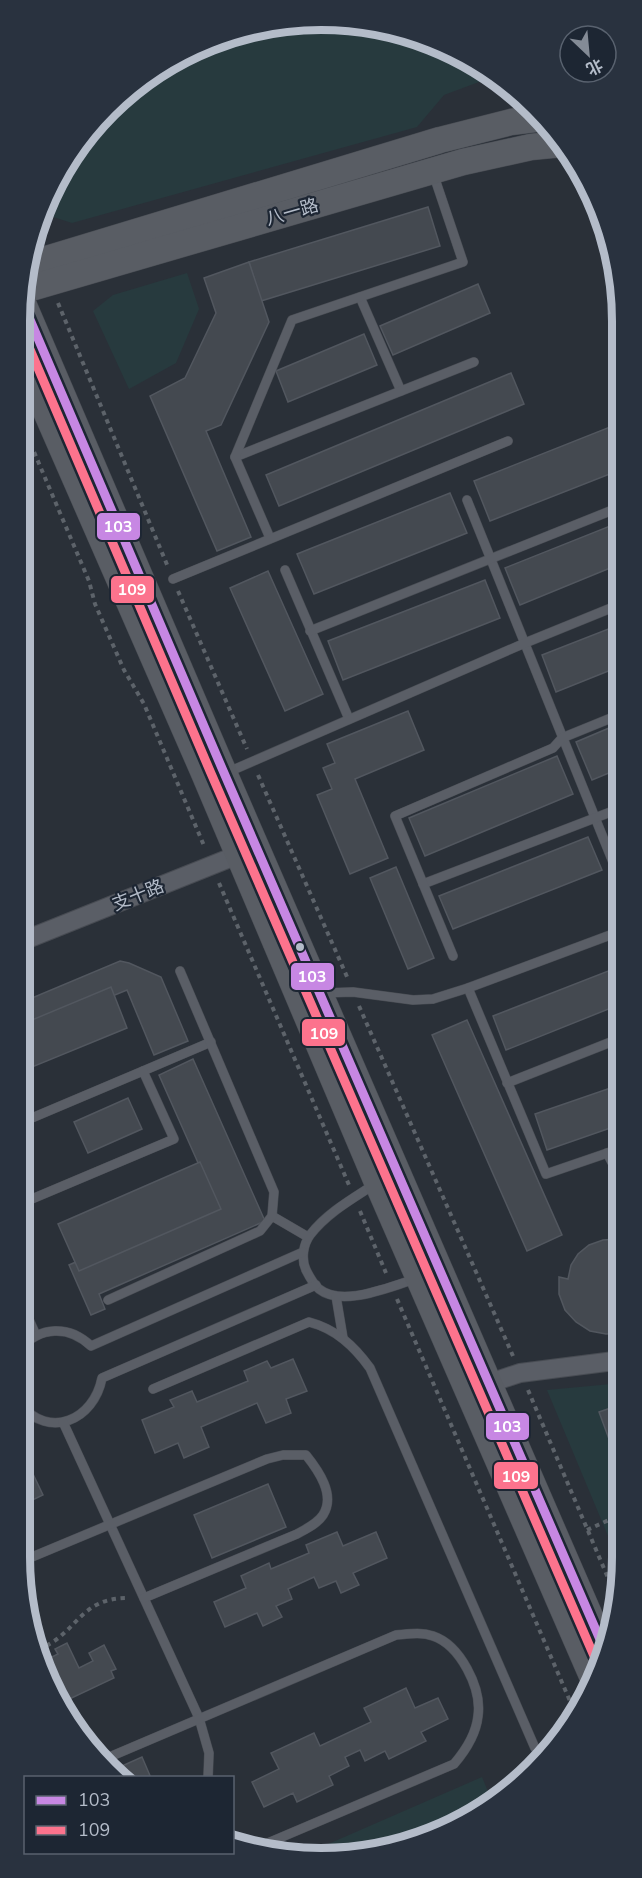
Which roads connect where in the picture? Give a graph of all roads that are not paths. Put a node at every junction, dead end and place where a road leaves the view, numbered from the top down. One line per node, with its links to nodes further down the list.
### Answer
1 (531, 119): 4 (main road, 八一路)
2 (553, 145): 3 (main road, 八一路)
3 (432, 171): 5 (main road, 八一路); 6 (lane)
4 (37, 261)
5 (32, 288)
6 (360, 297): 10 (lane); 12 (lane)
7 (30, 321): 25 (main road)
8 (474, 362): 10 (lane)
9 (30, 374): 25 (main road)
10 (401, 391): 12 (lane)
11 (508, 441): 15 (lane)
12 (235, 457): 15 (lane)
13 (467, 500): 16 (lane)
14 (612, 510): 16 (lane)
15 (270, 538): 18 (lane)
16 (491, 559): 20 (lane); 21 (lane)
17 (285, 570): 20 (lane)
18 (173, 579)
19 (612, 608): 21 (lane)
20 (310, 631): 23 (lane)
21 (525, 643): 23 (lane); 24 (lane)
22 (612, 718): 24 (lane)
23 (349, 719): 25 (lane)
24 (562, 738): 27 (lane); 30 (lane)
25 (216, 778): 28 (main road)
26 (612, 811): 27 (lane)
27 (595, 818): 29 (lane); 30 (lane)
28 (248, 851): 32 (street, 支十路); 36 (main road); 45 (main road)
29 (612, 860)
30 (423, 884): 33 (lane)
31 (612, 934): 35 (lane)
32 (30, 938)
33 (453, 956)
34 (180, 971): 37 (lane)
35 (468, 988): 36 (lane); 40 (lane)
36 (321, 993): 59 (main road)
37 (211, 1042): 39 (lane); 47 (lane)
38 (612, 1042): 40 (lane)
39 (143, 1071): 41 (lane); 46 (lane)
40 (507, 1083): 43 (lane)
41 (30, 1119)
42 (612, 1151): 43 (lane)
43 (606, 1153): 44 (lane)
44 (612, 1164)
45 (376, 1182): 48 (lane); 50 (main road)
46 (30, 1200)
47 (272, 1216): 48 (lane); 53 (lane)
48 (308, 1237): 49 (lane)
49 (303, 1252): 51 (lane); 55 (lane)
50 (419, 1278): 52 (lane); 67 (main road)
51 (316, 1285): 52 (lane); 62 (lane)
52 (336, 1296): 56 (lane)
53 (108, 1299)
54 (30, 1322): 55 (lane)
55 (36, 1335): 57 (lane)
56 (344, 1338): 60 (lane); 69 (lane)
57 (30, 1340)
58 (612, 1361): 59 (street)
59 (490, 1383): 66 (main road)
60 (153, 1389)
61 (30, 1412): 62 (lane)
62 (63, 1422): 63 (lane)
63 (111, 1525): 64 (lane); 65 (lane); 65 (lane)
64 (30, 1558)
65 (144, 1598): 68 (lane)
66 (600, 1639)
67 (589, 1671)
68 (199, 1718): 70 (lane); 71 (lane); 72 (lane)
69 (535, 1748)
70 (109, 1757)
71 (208, 1776)
72 (268, 1843)

